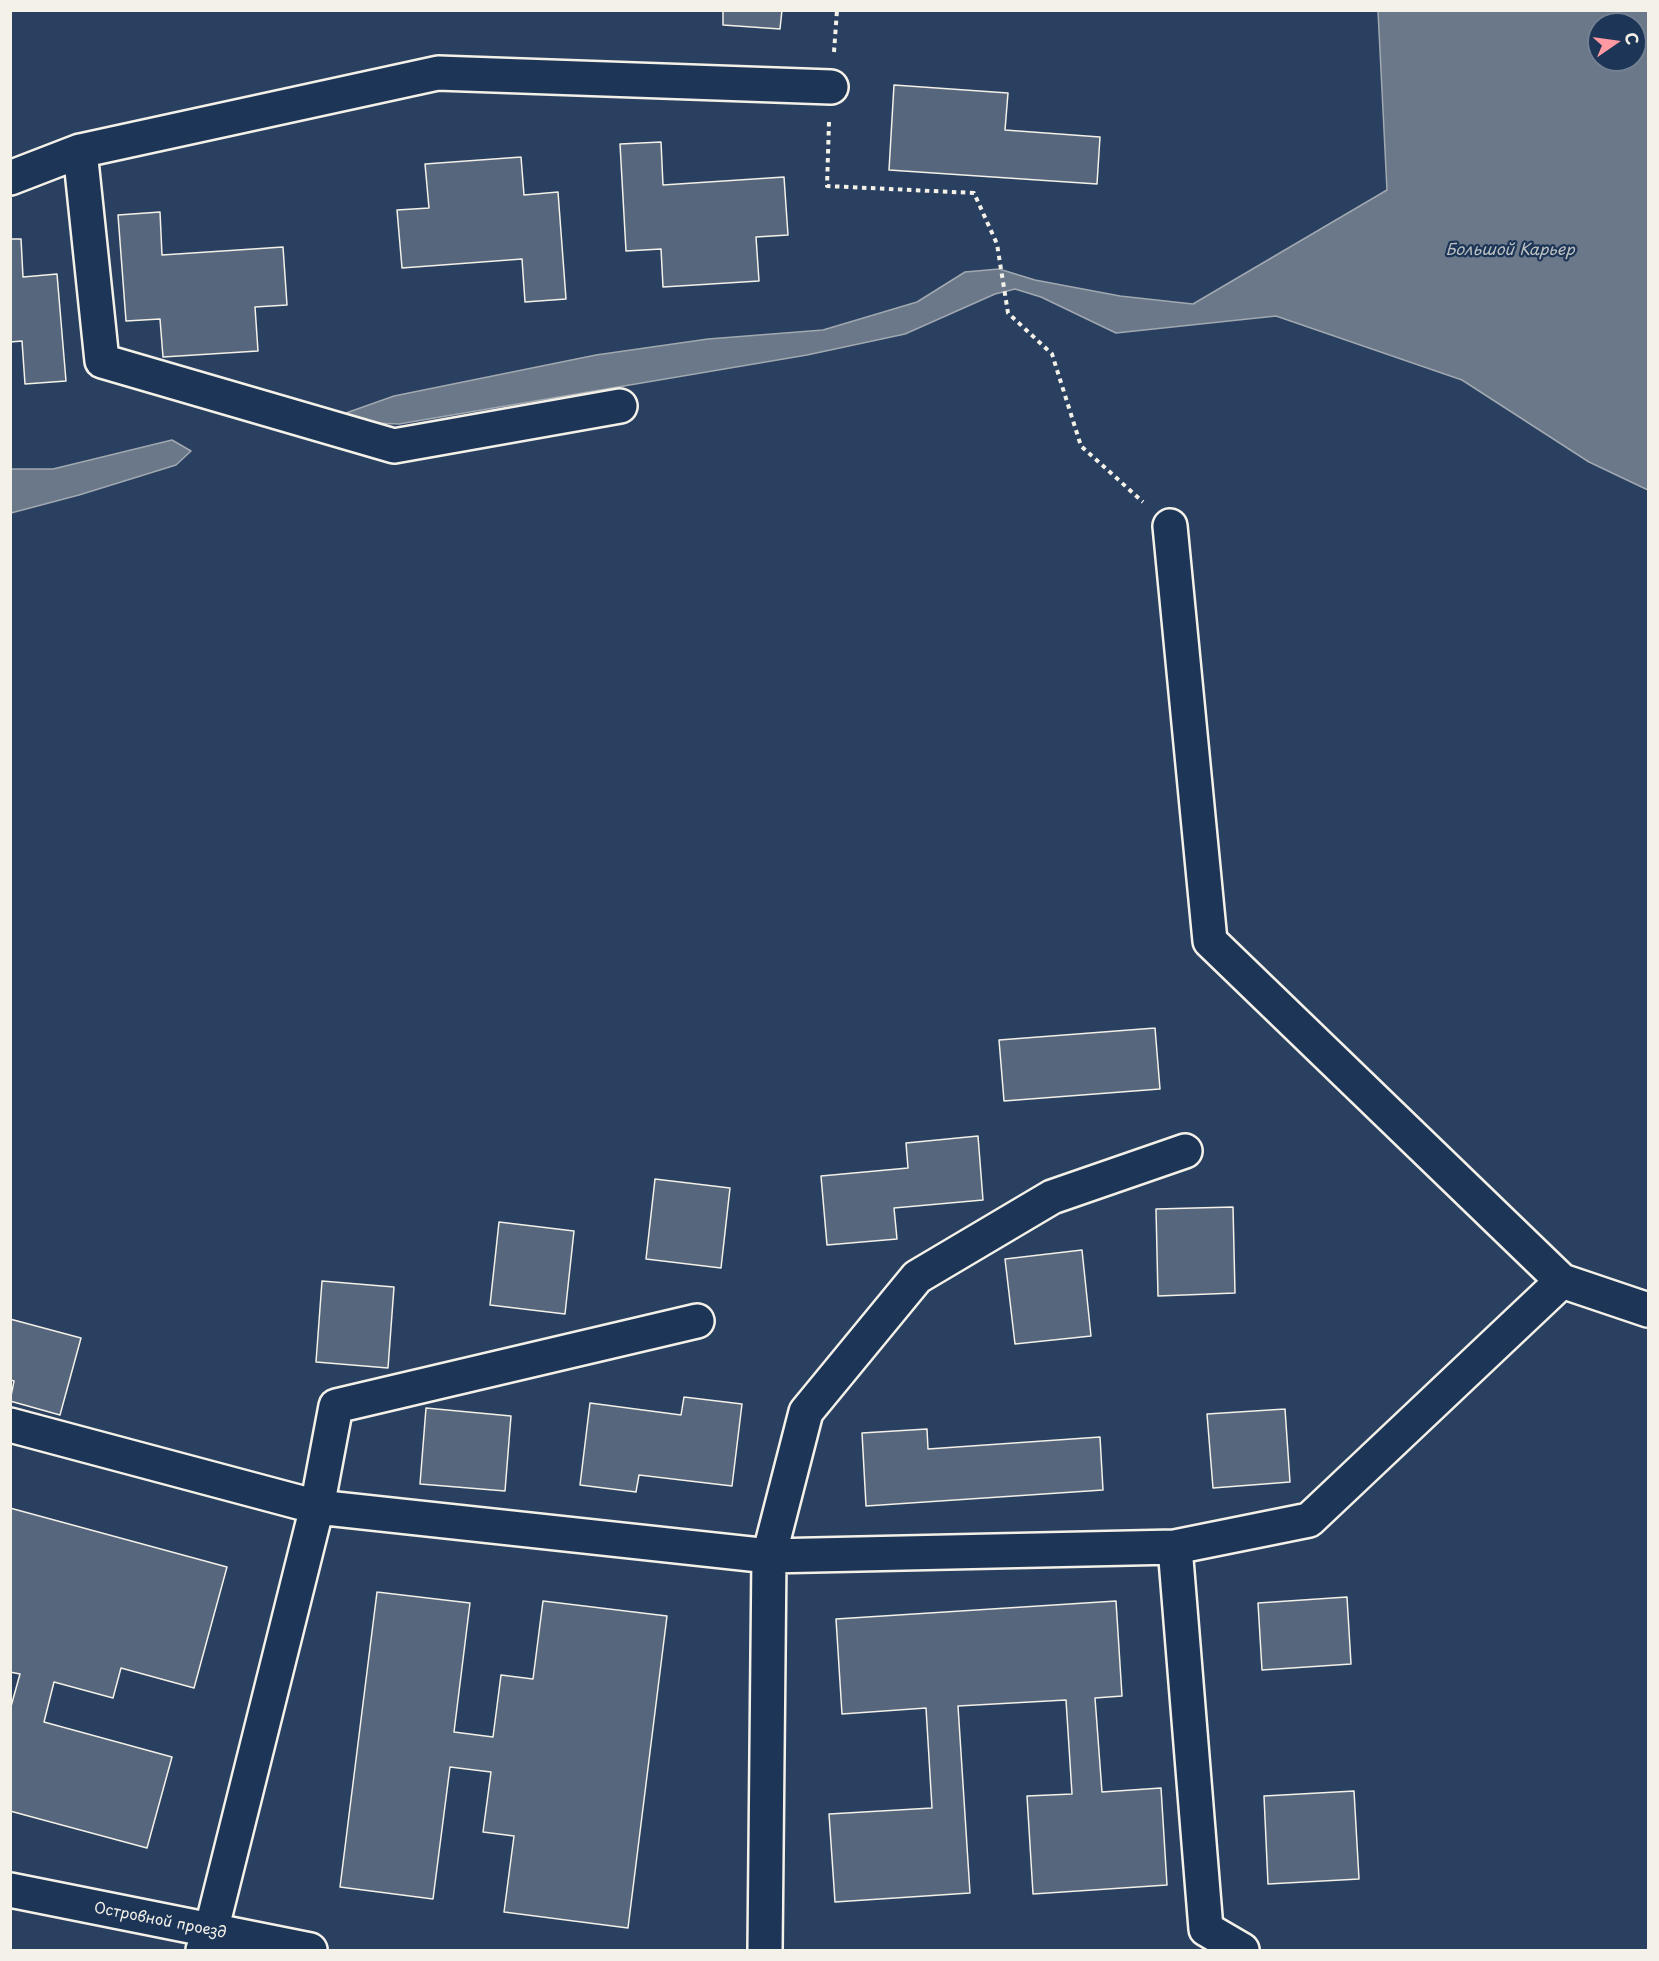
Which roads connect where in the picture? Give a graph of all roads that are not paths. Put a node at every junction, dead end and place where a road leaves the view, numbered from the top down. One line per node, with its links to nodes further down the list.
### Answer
1 (831, 87): 2 (street)
2 (80, 151): 3 (street); 4 (street)
3 (10, 178)
4 (620, 406)
5 (1170, 526): 7 (street)
6 (1185, 1151): 13 (street)
7 (1562, 1281): 8 (street); 12 (street)
8 (1648, 1310)
9 (697, 1322): 11 (street)
10 (10, 1425): 11 (street)
11 (317, 1507): 13 (street); 15 (street)
12 (1175, 1547): 13 (street); 18 (street)
13 (769, 1556): 17 (street)
14 (10, 1890): 15 (street, Островной проезд)
15 (207, 1941): 16 (street, Островной проезд)
16 (310, 1950)
17 (765, 1950)
18 (1242, 1950)

